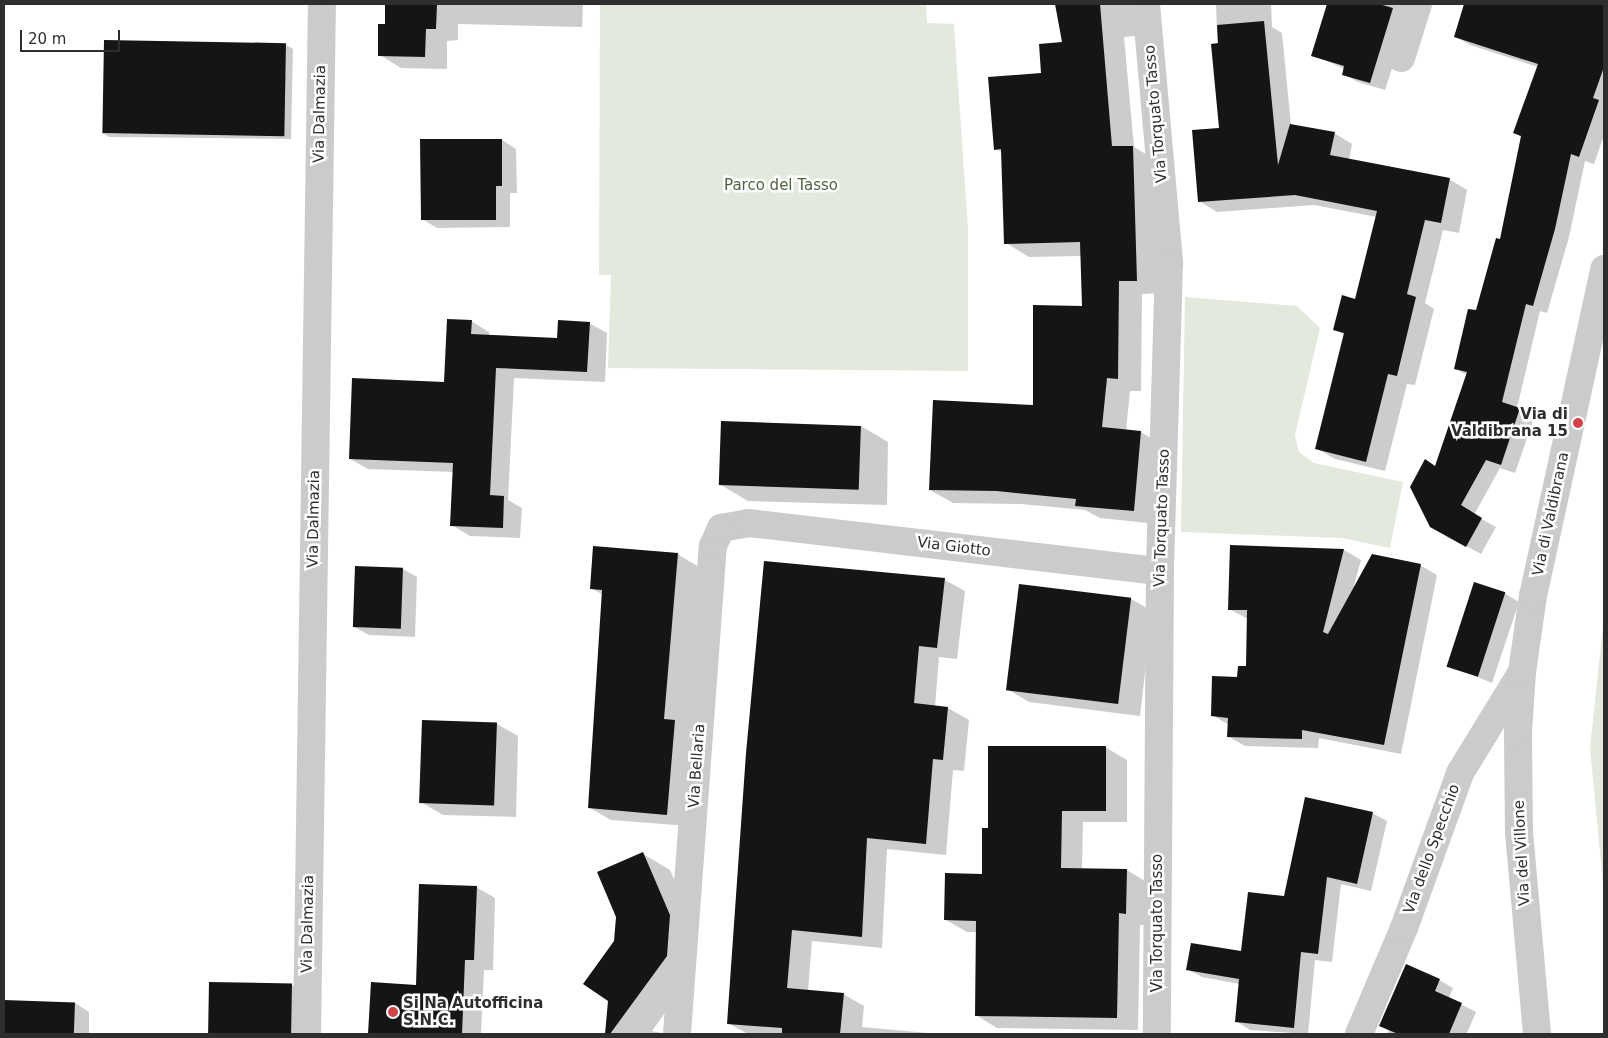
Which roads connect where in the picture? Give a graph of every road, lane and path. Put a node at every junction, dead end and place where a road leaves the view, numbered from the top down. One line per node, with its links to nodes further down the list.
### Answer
1 (322, 4): 9 (street, Via Dalmazia)
2 (1146, 4): 7 (street, Via Torquato Tasso)
3 (1418, 4): 4 (street)
4 (1401, 58)
5 (1604, 269): 8 (street, Via di Valdibrana)
6 (749, 523): 7 (street, Via Giotto); 10 (street, Via Bellaria)
7 (1160, 571): 11 (street, Via Torquato Tasso)
8 (1522, 672): 12 (street, Via dello Specchio); 13 (street, Via del Villone)
9 (307, 1034)
10 (678, 1034)
11 (1157, 1034)
12 (1359, 1034)
13 (1537, 1034)

